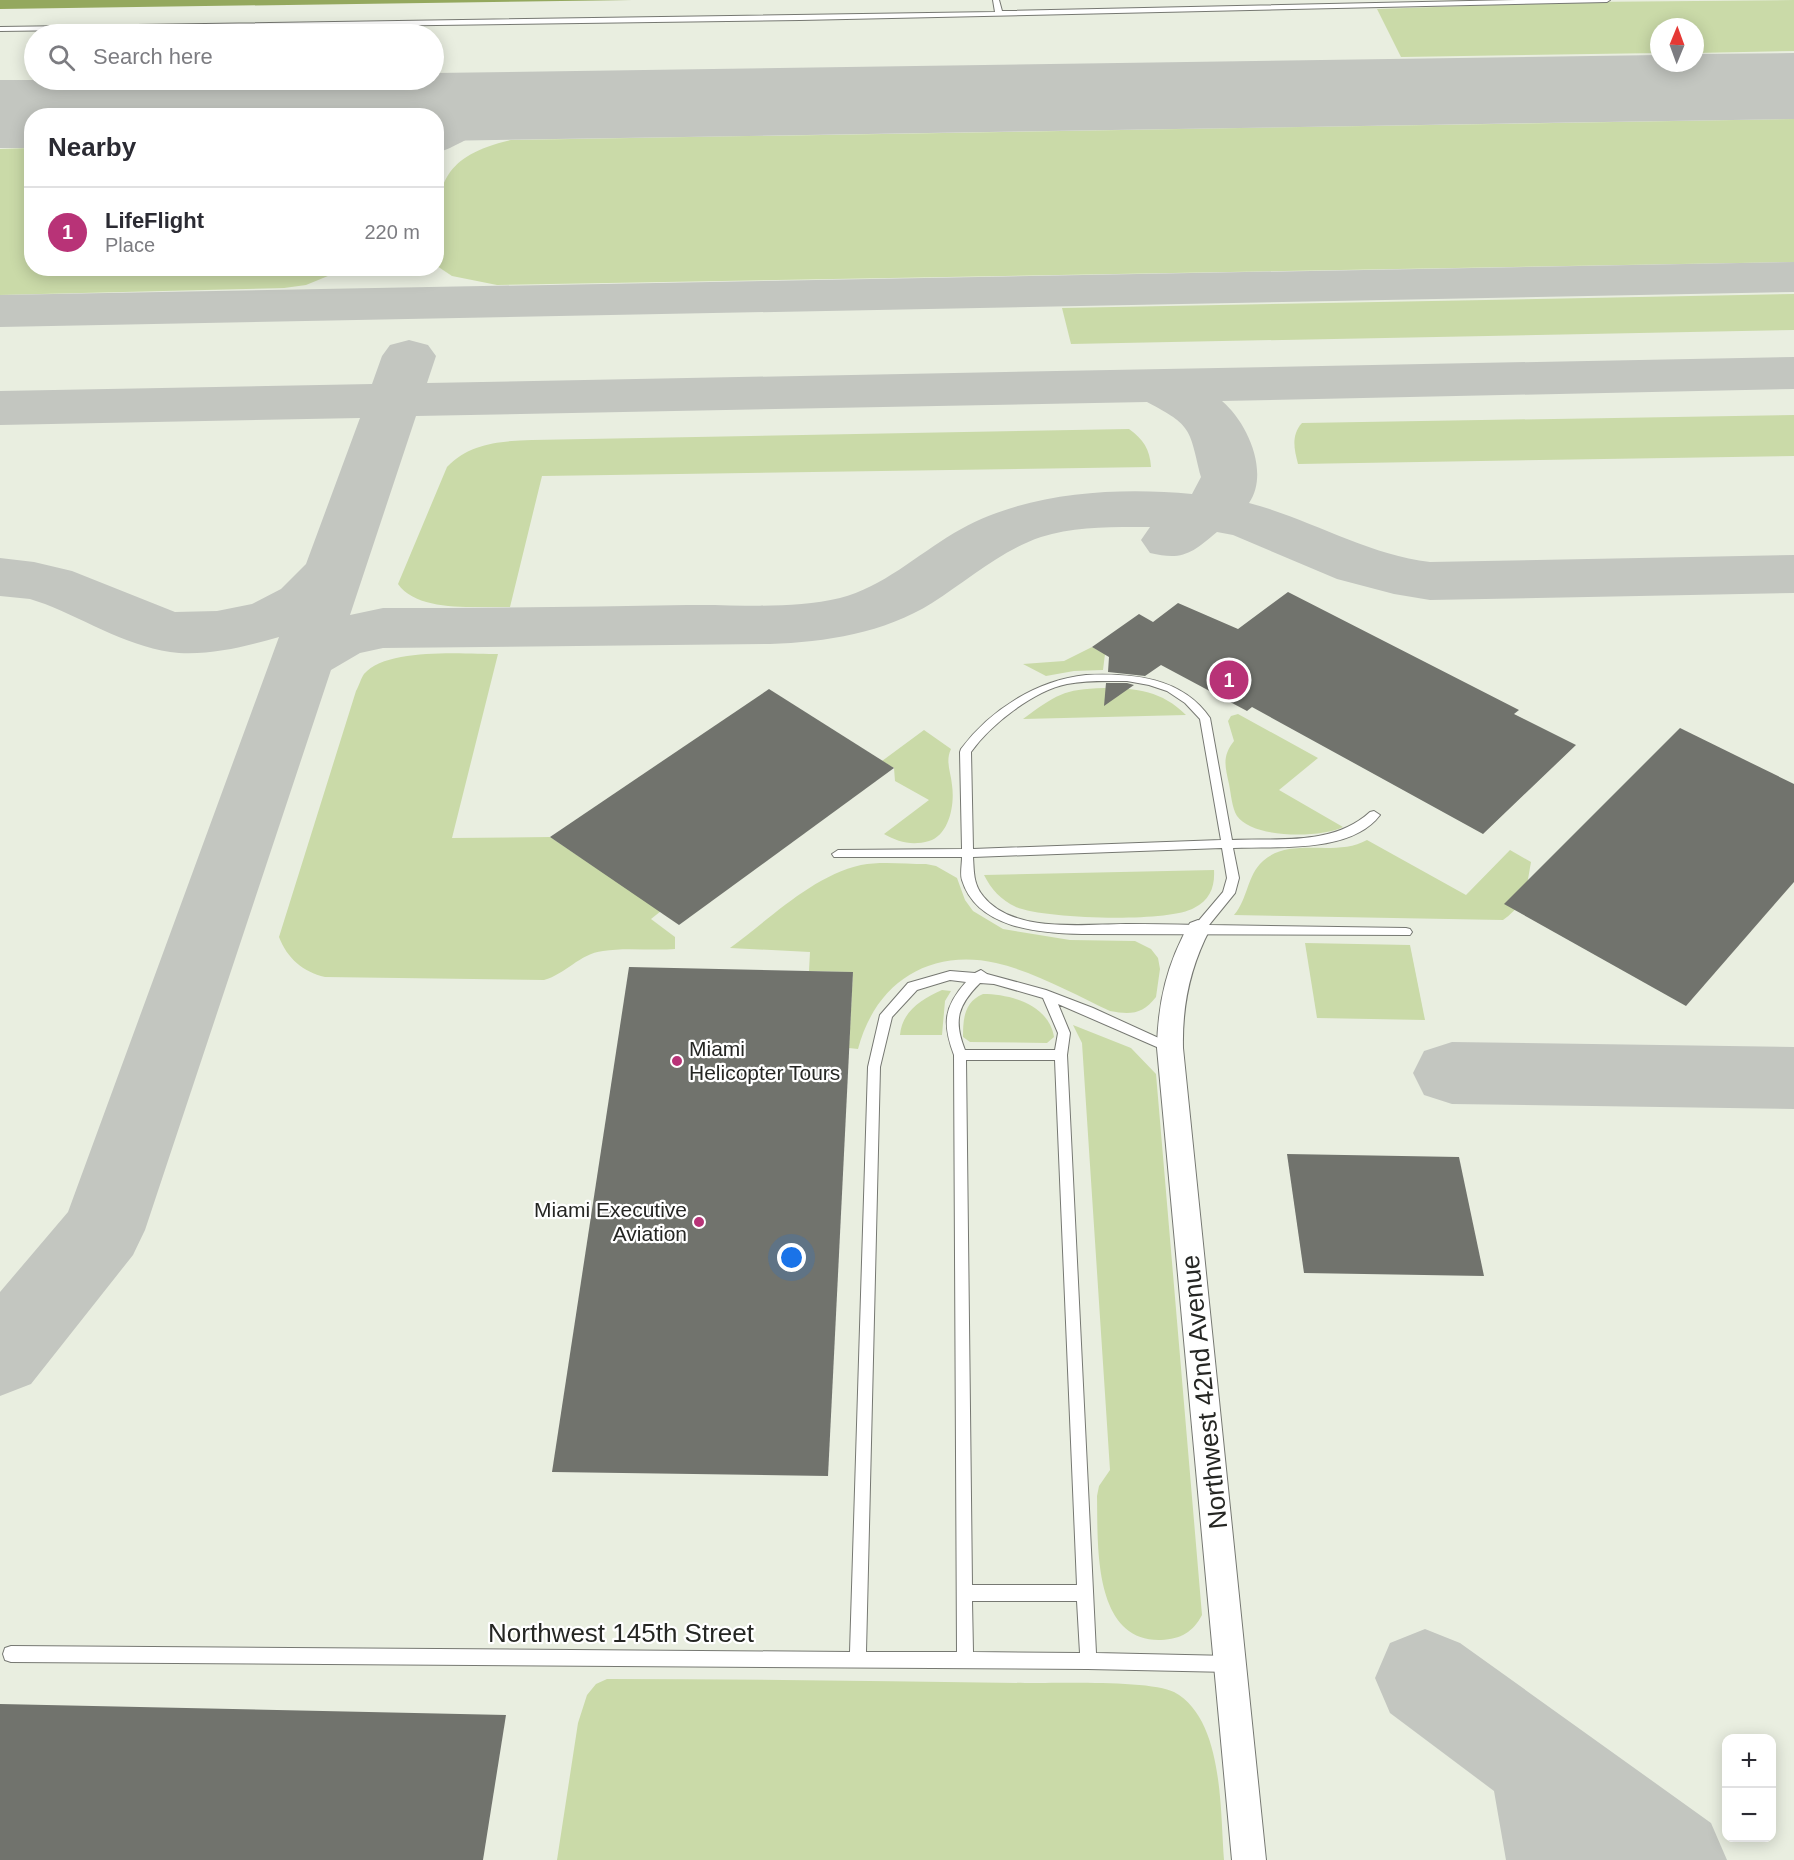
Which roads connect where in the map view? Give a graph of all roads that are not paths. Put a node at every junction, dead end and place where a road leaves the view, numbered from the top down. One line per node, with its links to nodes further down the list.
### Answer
1 (996, 0): 3 (lane)
2 (1607, 0): 3 (lane)
3 (999, 12): 4 (lane)
4 (364, 24)
5 (0, 29): 6 (lane)
6 (24, 29)
7 (1374, 815): 8 (lane)
8 (1228, 845): 9 (lane); 9 (lane, Northwest 42nd Avenue); 11 (lane, Northwest 42nd Avenue)
9 (968, 853): 10 (lane); 11 (lane, Northwest 42nd Avenue)
10 (838, 854)
11 (1198, 929): 12 (lane); 15 (street, Northwest 42nd Avenue)
12 (1406, 932)
13 (981, 975): 14 (lane); 16 (lane); 21 (lane)
14 (1048, 996): 15 (lane); 17 (lane)
15 (1170, 1048): 24 (street, Northwest 42nd Avenue)
16 (960, 1055): 17 (lane); 18 (lane)
17 (1061, 1055): 19 (lane)
18 (963, 1593): 19 (lane); 22 (lane)
19 (1085, 1593): 23 (lane)
20 (11, 1654): 21 (lane, Northwest 145th Street)
21 (858, 1660): 22 (lane, Northwest 145th Street)
22 (965, 1660): 23 (lane, Northwest 145th Street)
23 (1088, 1661): 24 (lane, Northwest 145th Street)
24 (1232, 1665): 25 (street, Northwest 42nd Avenue)
25 (1249, 1860)

